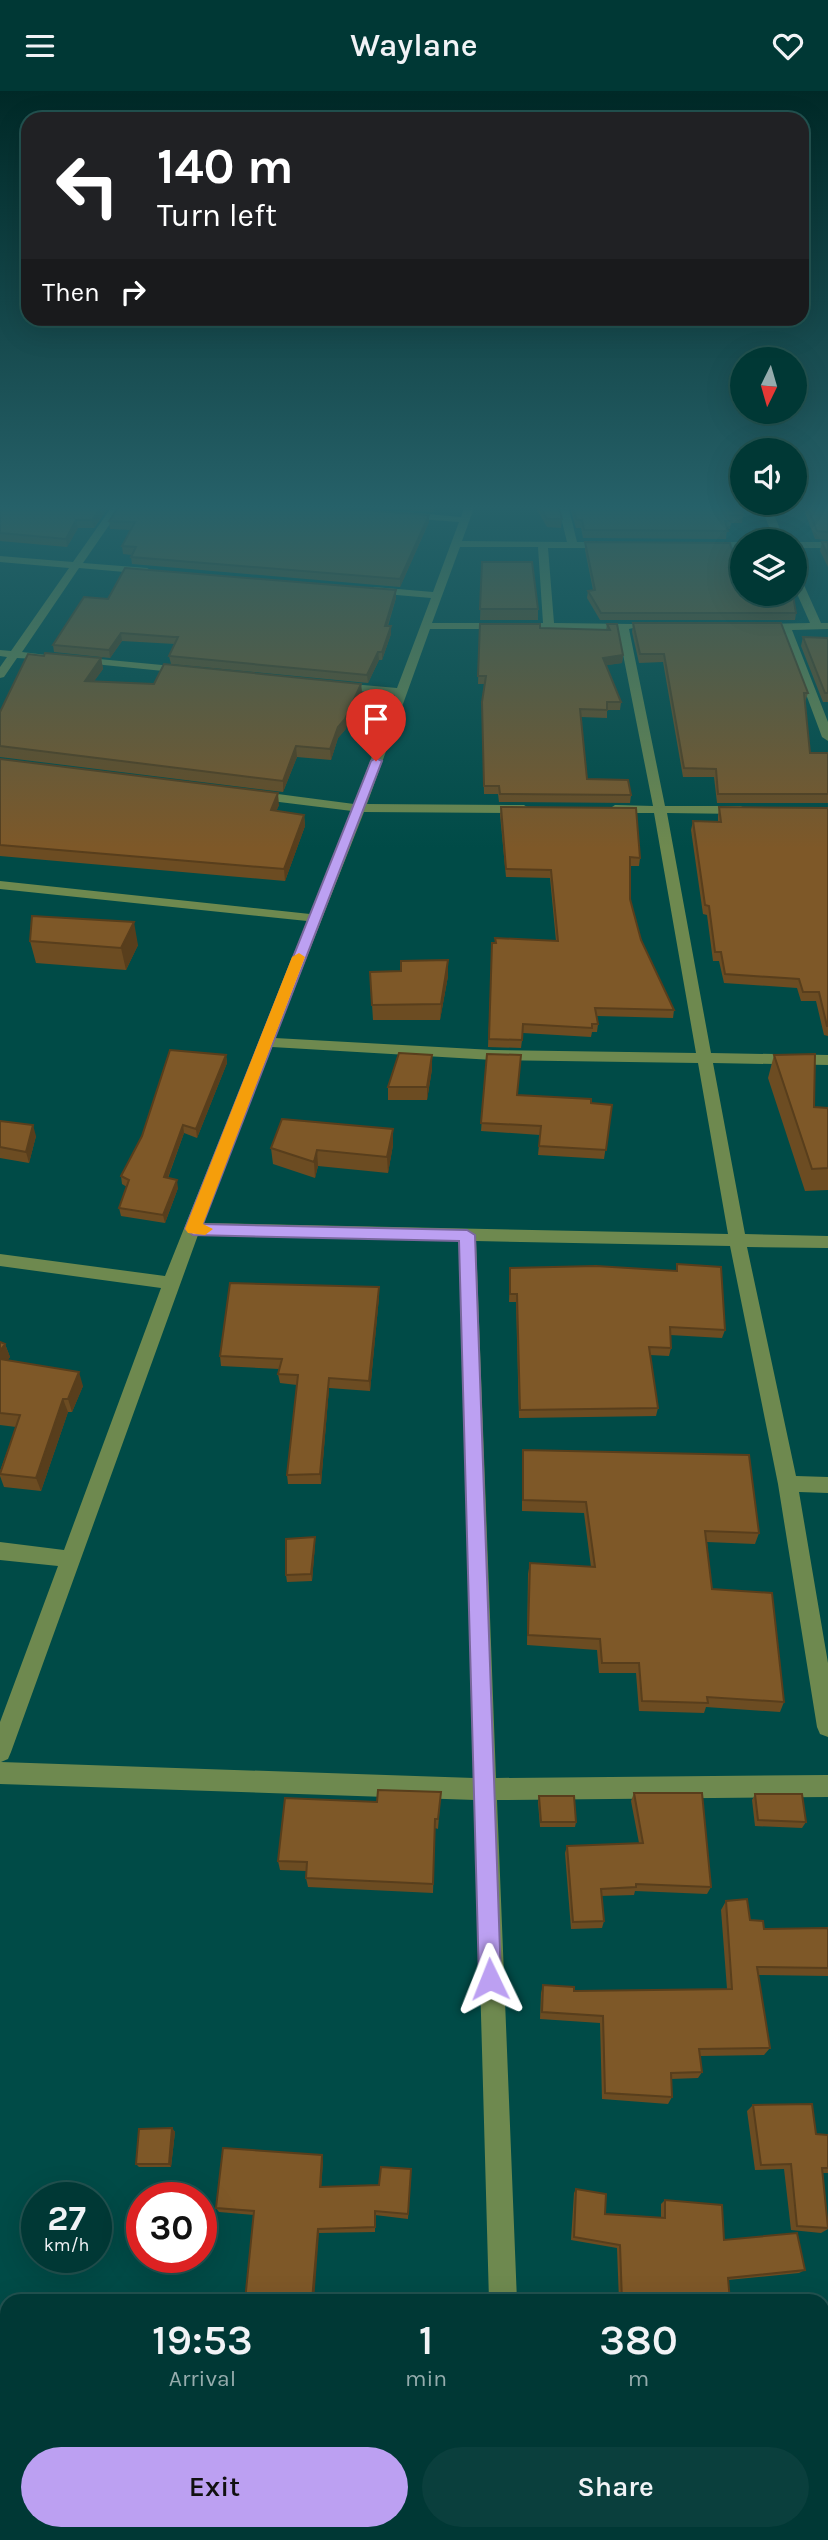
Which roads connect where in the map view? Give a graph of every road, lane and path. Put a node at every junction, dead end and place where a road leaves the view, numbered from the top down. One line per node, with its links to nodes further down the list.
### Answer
1 (38, 619): 10 (street)
2 (428, 619): 4 (street)
3 (548, 619): 6 (street)
4 (426, 626): 6 (street); 14 (street)
5 (822, 626): 8 (street)
6 (549, 627): 21 (street)
7 (745, 627): 8 (street)
8 (786, 627): 15 (street)
9 (0, 653): 10 (street)
10 (14, 654): 11 (street); 12 (street)
11 (194, 671)
12 (0, 675)
13 (333, 685): 14 (street)
14 (402, 692): 18 (street)
15 (824, 717): 16 (street)
16 (828, 737)
17 (235, 792): 18 (street)
18 (359, 808): 19 (street); 24 (street)
19 (537, 809)
20 (606, 809): 21 (street)
21 (660, 810): 22 (street); 26 (street)
22 (758, 810)
23 (0, 885): 24 (street)
24 (313, 918): 25 (street)
25 (267, 1042): 26 (street); 28 (street)
26 (703, 1058): 27 (street); 31 (street)
27 (828, 1060)
28 (193, 1229): 29 (street); 33 (street)
29 (467, 1235): 31 (street); 42 (street)
30 (828, 1242): 31 (street)
31 (738, 1243): 34 (street)
32 (0, 1260): 33 (street)
33 (171, 1283): 37 (street)
34 (788, 1484): 35 (street); 38 (street)
35 (828, 1485)
36 (0, 1551): 37 (street)
37 (71, 1559): 39 (street)
38 (828, 1727)
39 (0, 1752)
40 (0, 1773): 42 (street)
41 (828, 1786): 42 (street)
42 (484, 1789): 43 (street)
43 (503, 2294)

